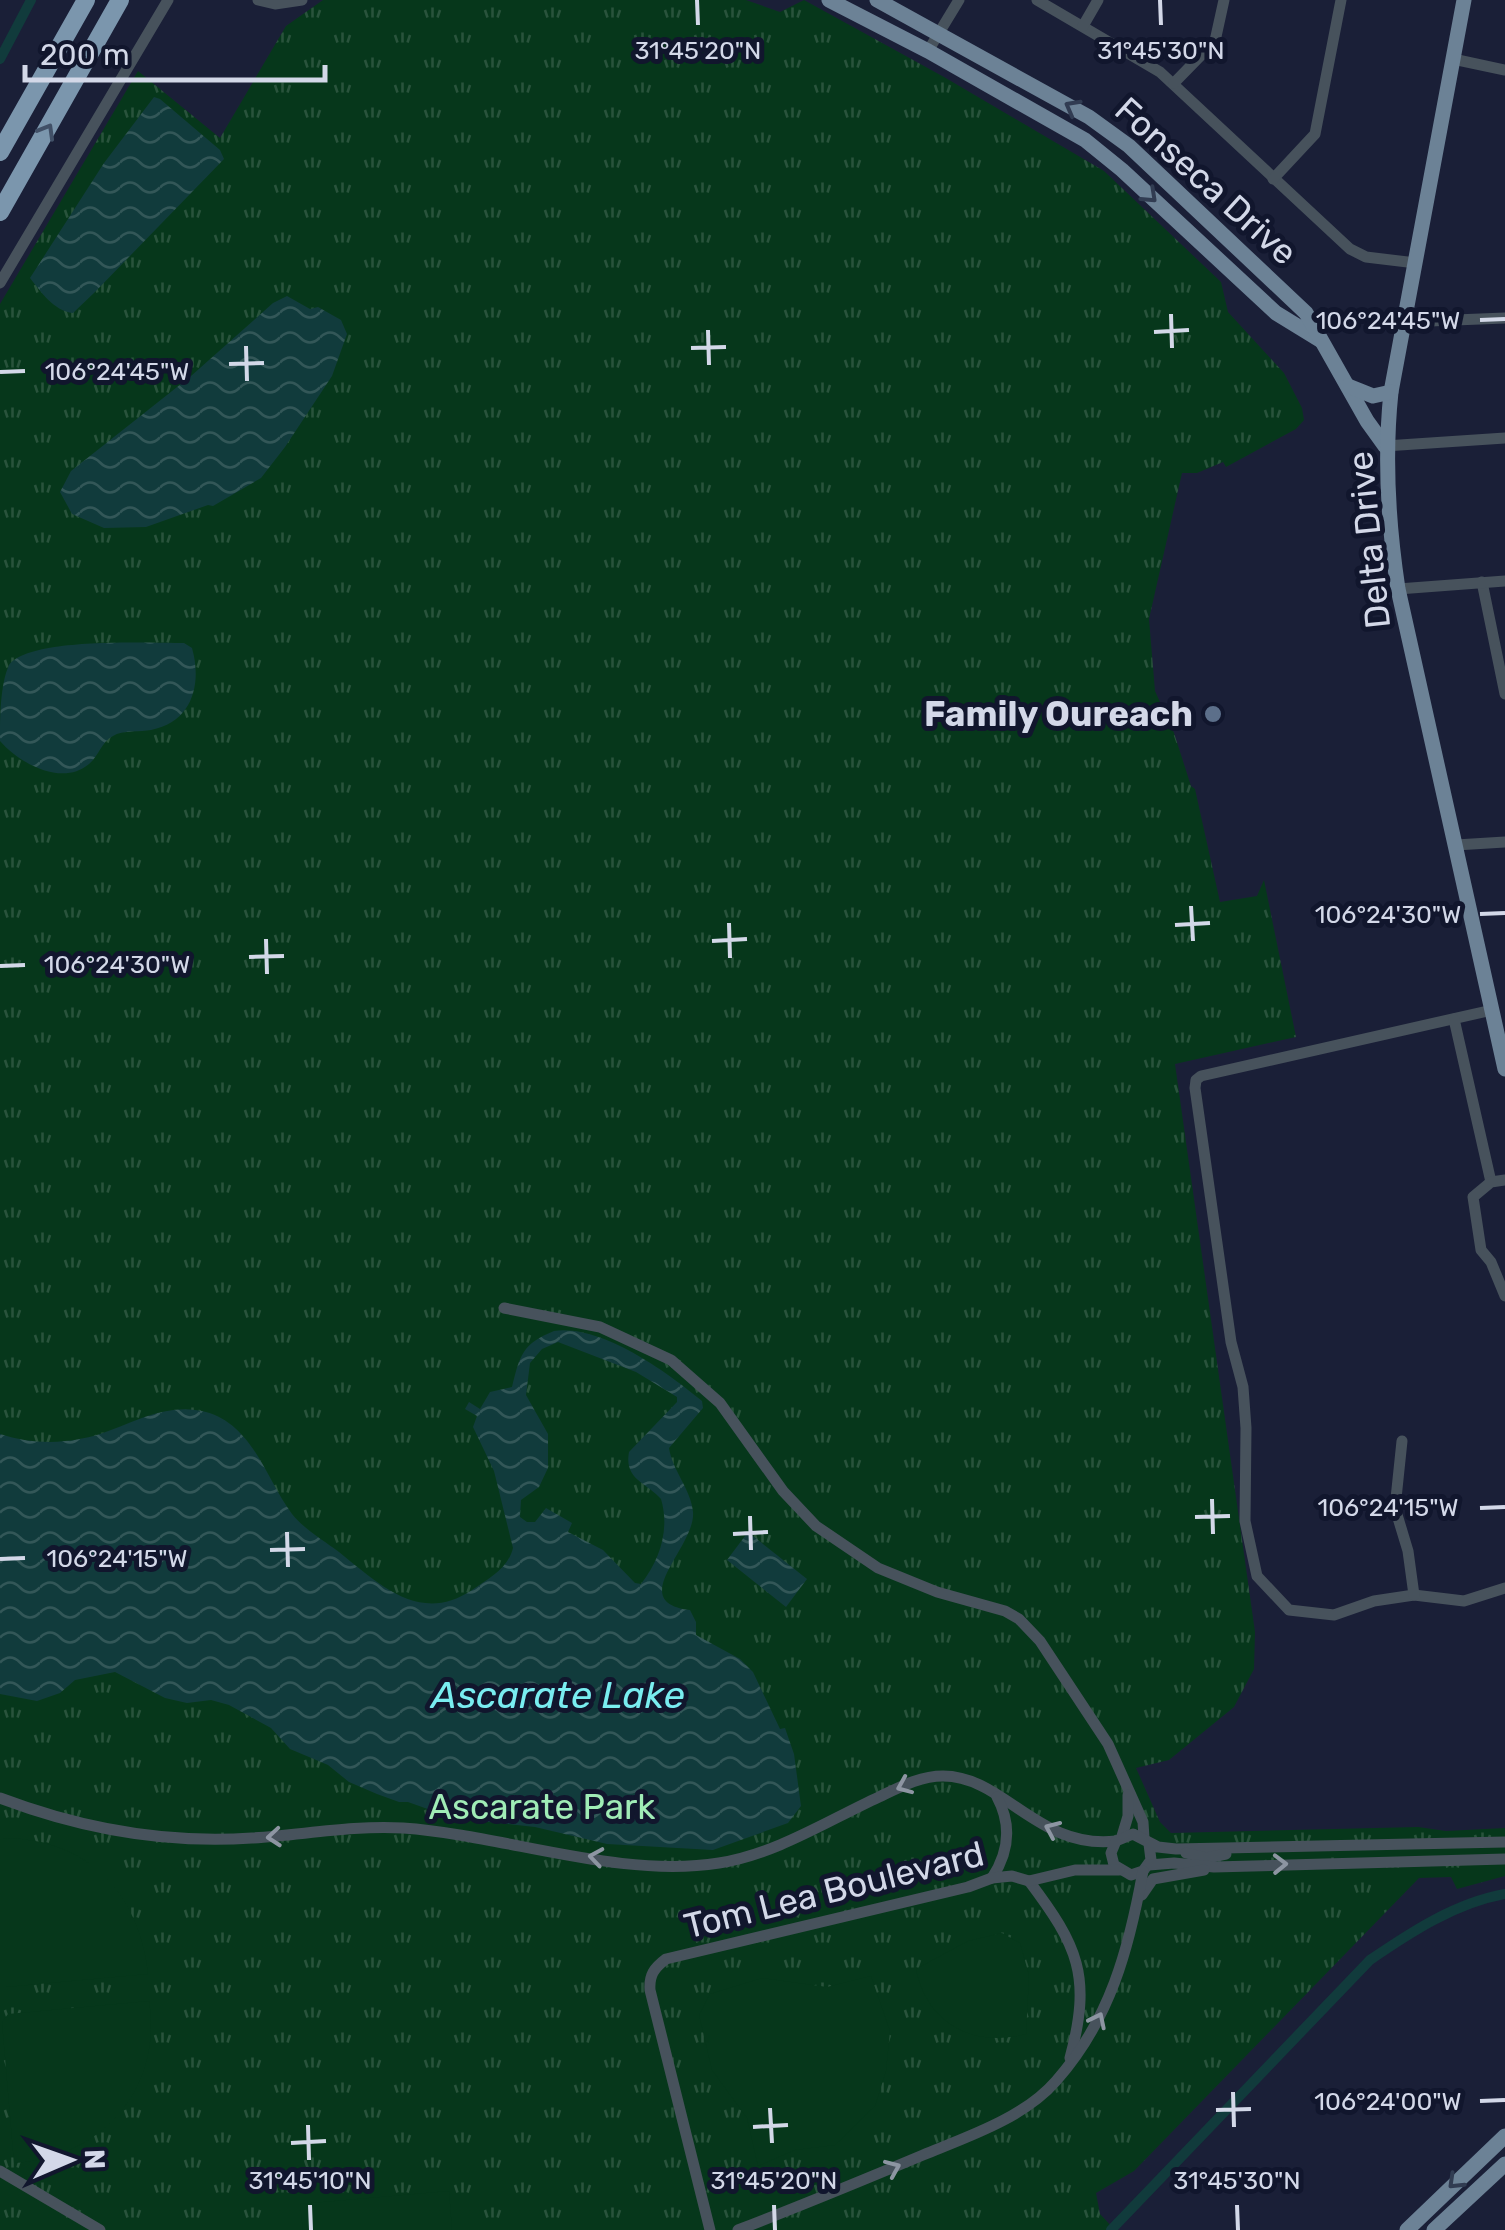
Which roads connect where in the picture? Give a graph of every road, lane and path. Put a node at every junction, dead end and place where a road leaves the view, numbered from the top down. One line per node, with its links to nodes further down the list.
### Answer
1 (83, 0): 20 (highway)
2 (124, 0): 22 (highway, one-way to 2)
3 (168, 0): 24 (street)
4 (258, 0): 5 (street)
5 (302, 0)
6 (829, 0): 16 (main road, Fonseca Drive)
7 (876, 0): 15 (main road, Fonseca Drive)
8 (960, 0): 15 (street)
9 (1036, 0): 14 (street)
10 (1098, 0): 14 (street)
11 (1224, 0): 19 (street)
12 (1341, 0): 21 (street)
13 (1464, 0): 17 (main road, Delta Drive)
14 (1083, 26): 19 (street)
15 (940, 33): 16 (street); 27 (main road, Fonseca Drive, one-way to 15)
16 (928, 51): 27 (main road, Fonseca Drive, one-way to 27)
17 (1453, 59): 18 (street); 23 (main road, Delta Drive)
18 (1505, 70)
19 (1174, 84): 21 (street)
20 (0, 152)
21 (1274, 179): 23 (street)
22 (0, 212)
23 (1416, 263): 26 (main road, Delta Drive)
24 (0, 283)
25 (1505, 318): 26 (street)
26 (1405, 322): 29 (main road, Delta Drive)
27 (1320, 340): 28 (main road, Fonseca Drive)
28 (1347, 385): 29 (main road); 31 (main road, Fonseca Drive)
29 (1391, 392): 31 (main road, Delta Drive)
30 (1505, 438): 31 (street)
31 (1385, 446): 34 (main road, Delta Drive)
32 (1505, 581): 33 (street)
33 (1482, 582): 34 (street); 35 (street)
34 (1398, 590): 37 (main road, Delta Drive)
35 (1505, 694)
36 (1505, 842): 37 (street)
37 (1456, 845): 38 (main road, Delta Drive)
38 (1492, 1010): 39 (street); 40 (main road, Delta Drive)
39 (1454, 1019): 42 (street); 48 (street)
40 (1505, 1069)
41 (1505, 1180): 42 (street)
42 (1491, 1182): 43 (street)
43 (1498, 1261): 44 (street)
44 (1505, 1296)
45 (504, 1308): 49 (street)
46 (1402, 1441): 48 (street)
47 (1505, 1588): 48 (street)
48 (1414, 1595)
49 (1128, 1790): 52 (street); 53 (street)
50 (995, 1795): 51 (street, one-way to 51); 53 (street, one-way to 50); 65 (street)
51 (0, 1798)
52 (1143, 1822): 54 (street); 58 (street)
53 (1119, 1838): 54 (street); 64 (street)
54 (1146, 1841): 58 (street); 63 (street)
55 (1505, 1842): 56 (street)
56 (1424, 1844): 57 (street); 60 (street)
57 (1316, 1847): 58 (street); 61 (street)
58 (1176, 1849)
59 (1505, 1860): 60 (street)
60 (1424, 1862): 61 (street)
61 (1316, 1863): 62 (street, one-way to 61)
62 (1214, 1867): 63 (street); 67 (street)
63 (1146, 1868): 64 (street); 67 (street)
64 (1119, 1870): 66 (street, Tom Lea Boulevard)
65 (992, 1878): 66 (street, Tom Lea Boulevard); 73 (street, Tom Lea Boulevard)
66 (1028, 1880): 68 (street)
67 (1137, 1908): 68 (street, one-way to 67)
68 (1067, 2066): 74 (street, one-way to 68)
69 (1505, 2136): 75 (main road, one-way to 75)
70 (1505, 2164): 76 (main road)
71 (0, 2170): 72 (street)
72 (100, 2230)
73 (710, 2230)
74 (738, 2230)
75 (1407, 2230)
76 (1434, 2230)

